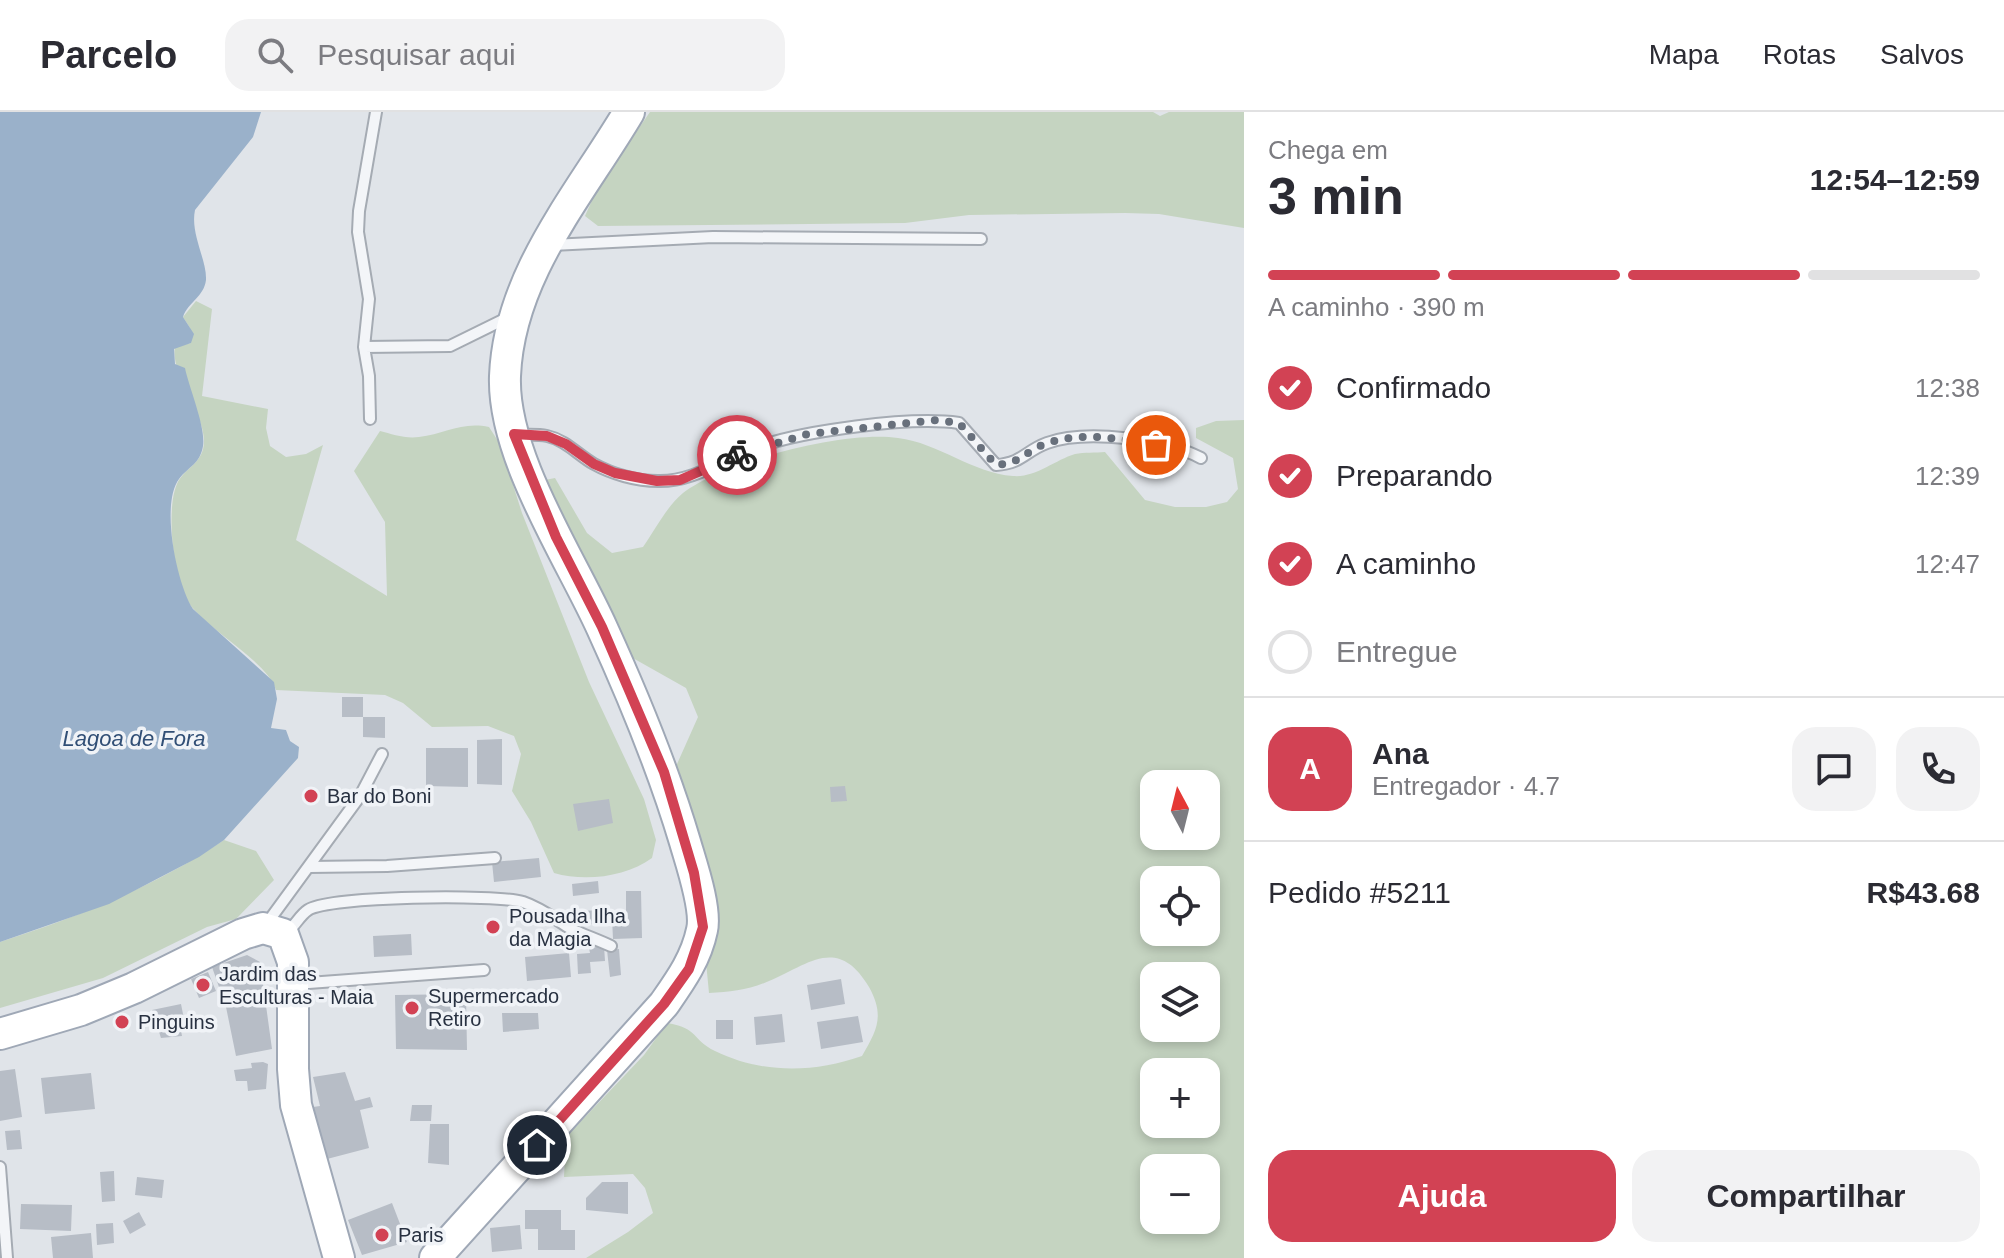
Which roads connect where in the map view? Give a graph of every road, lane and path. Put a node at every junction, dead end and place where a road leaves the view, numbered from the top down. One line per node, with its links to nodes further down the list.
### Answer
1 (376, 112): 6 (lane)
2 (629, 112): 4 (main road)
3 (981, 239): 4 (lane)
4 (546, 245): 5 (main road)
5 (514, 314): 6 (lane); 8 (main road)
6 (364, 347): 7 (lane)
7 (370, 419)
8 (514, 434): 9 (lane); 21 (main road)
9 (1201, 458)
10 (382, 754): 12 (lane)
11 (495, 858): 12 (lane)
12 (309, 867): 13 (lane)
13 (273, 931): 14 (lane); 16 (main road); 17 (main road)
14 (611, 946)
15 (484, 970): 16 (lane)
16 (293, 984): 20 (main road)
17 (0, 1034)
18 (0, 1167): 19 (lane)
19 (7, 1258)
20 (339, 1258)
21 (435, 1258)

